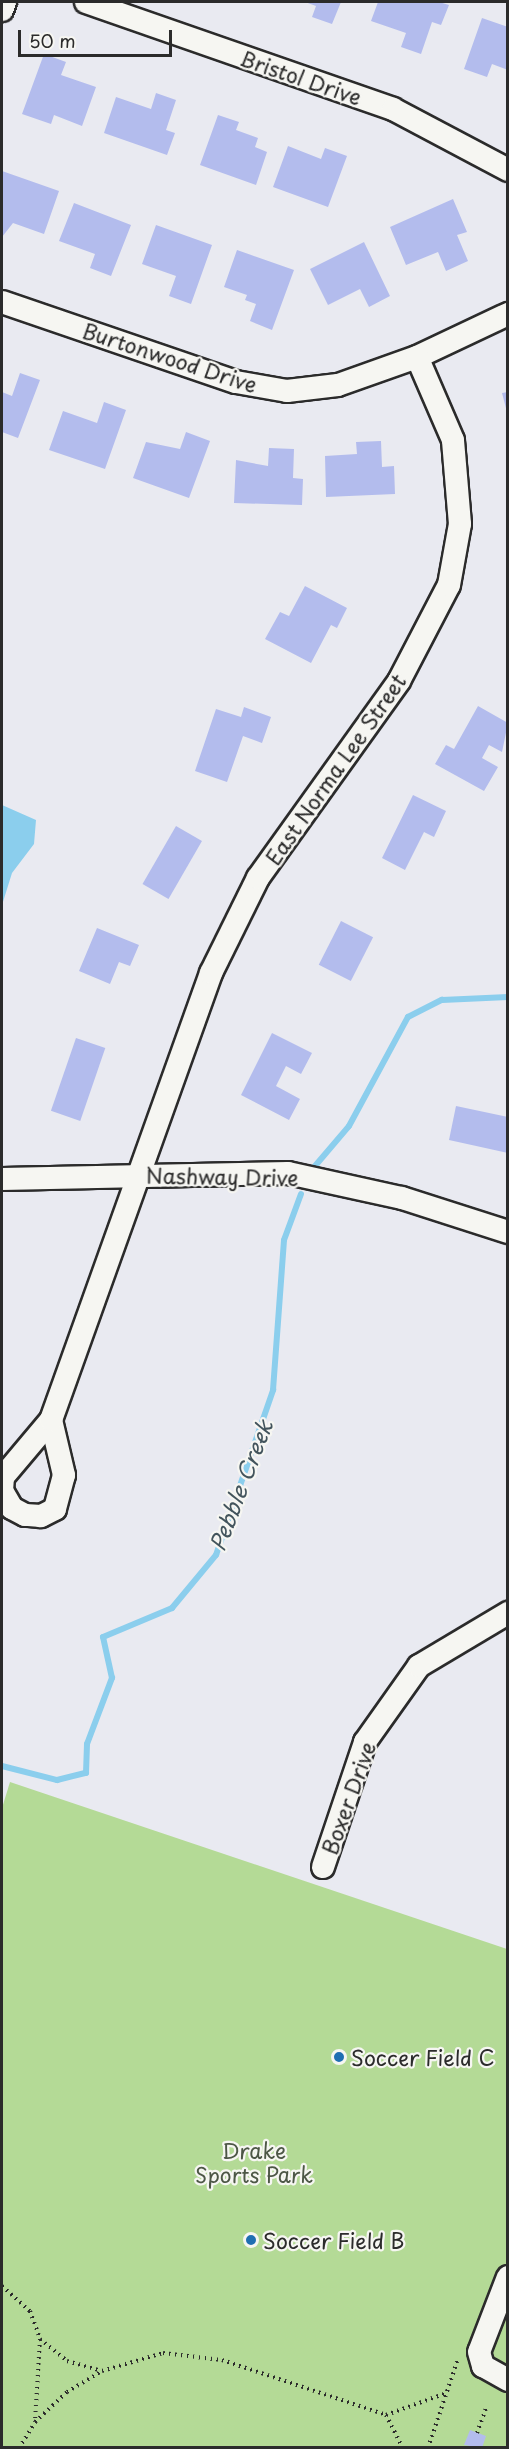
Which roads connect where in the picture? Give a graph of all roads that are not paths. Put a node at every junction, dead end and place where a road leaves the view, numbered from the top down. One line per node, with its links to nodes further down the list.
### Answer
1 (5, 2): 3 (street)
2 (86, 2): 4 (street, Bristol Drive)
3 (2, 10)
4 (507, 170)
5 (2, 302): 7 (street, Burtonwood Drive)
6 (507, 314): 7 (street, Burtonwood Drive)
7 (417, 357): 8 (street, East Norma Lee Street)
8 (138, 1173): 9 (street, Nashway Drive); 10 (street, Nashway Drive); 11 (street, East Norma Lee Street)
9 (2, 1179)
10 (507, 1232)
11 (51, 1420)
12 (507, 1613): 13 (street, Boxer Drive)
13 (323, 1867)
14 (507, 2277): 15 (street)
15 (507, 2380)

